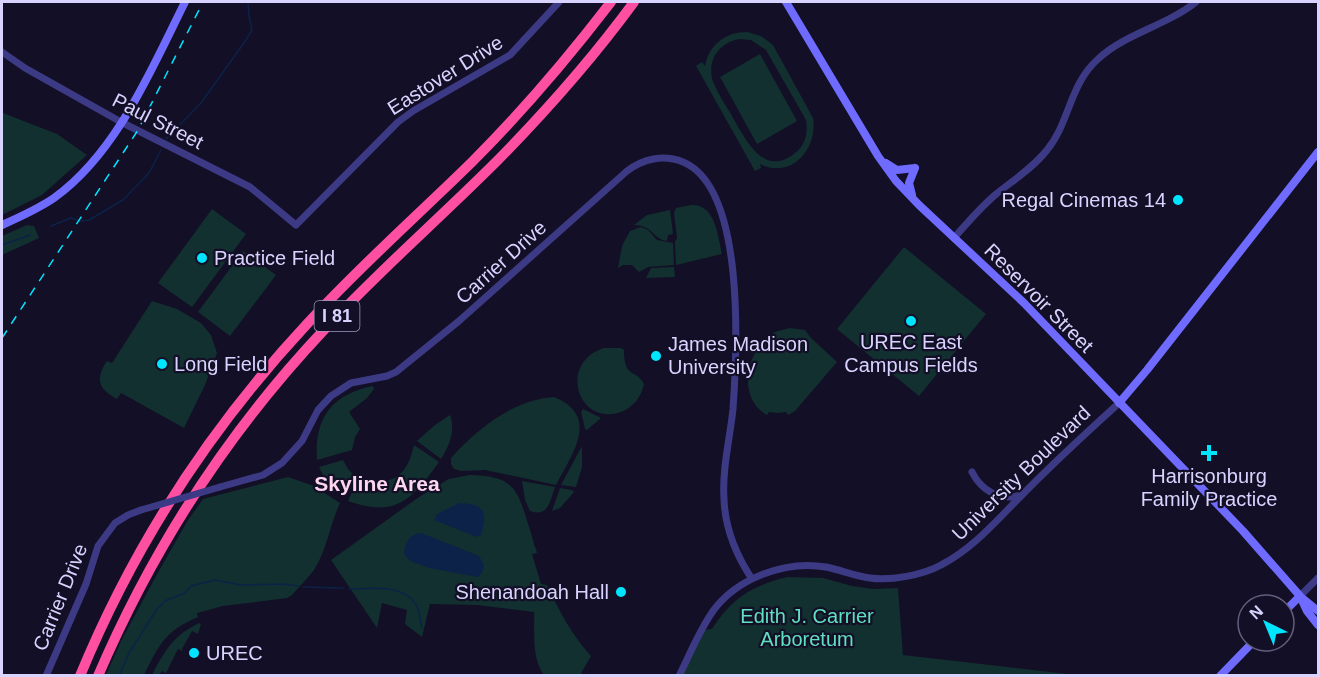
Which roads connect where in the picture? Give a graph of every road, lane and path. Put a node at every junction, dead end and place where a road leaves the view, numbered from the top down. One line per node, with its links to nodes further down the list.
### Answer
1 (185, 2): 8 (main road)
2 (559, 2): 13 (street, Eastover Drive)
3 (611, 2): 26 (highway, I 81)
4 (634, 2): 27 (highway, I 81)
5 (786, 2): 10 (main road, Reservoir Street)
6 (1196, 2): 14 (street)
7 (2, 52): 8 (street, Paul Street)
8 (122, 122): 12 (main road); 13 (street, Paul Street)
9 (1318, 152): 15 (main road, University Boulevard)
10 (880, 159): 11 (main road, Reservoir Street); 11 (main road)
11 (919, 205): 14 (main road, Reservoir Street)
12 (2, 225)
13 (296, 225)
14 (954, 238): 15 (main road, Reservoir Street)
15 (1119, 403): 17 (street, University Boulevard); 20 (main road, Reservoir Street)
16 (972, 472): 17 (street)
17 (1022, 494): 19 (street, University Boulevard)
18 (1318, 578): 20 (street)
19 (752, 579): 25 (street, Carrier Drive, bridge); 28 (street, University Boulevard)
20 (1300, 596): 21 (main road); 22 (main road, Reservoir Street); 23 (main road, Reservoir Street)
21 (1296, 600)
22 (1318, 610)
23 (1318, 625)
24 (1242, 653): 29 (main road)
25 (46, 675)
26 (80, 675)
27 (98, 675)
28 (679, 675)
29 (1221, 675)

